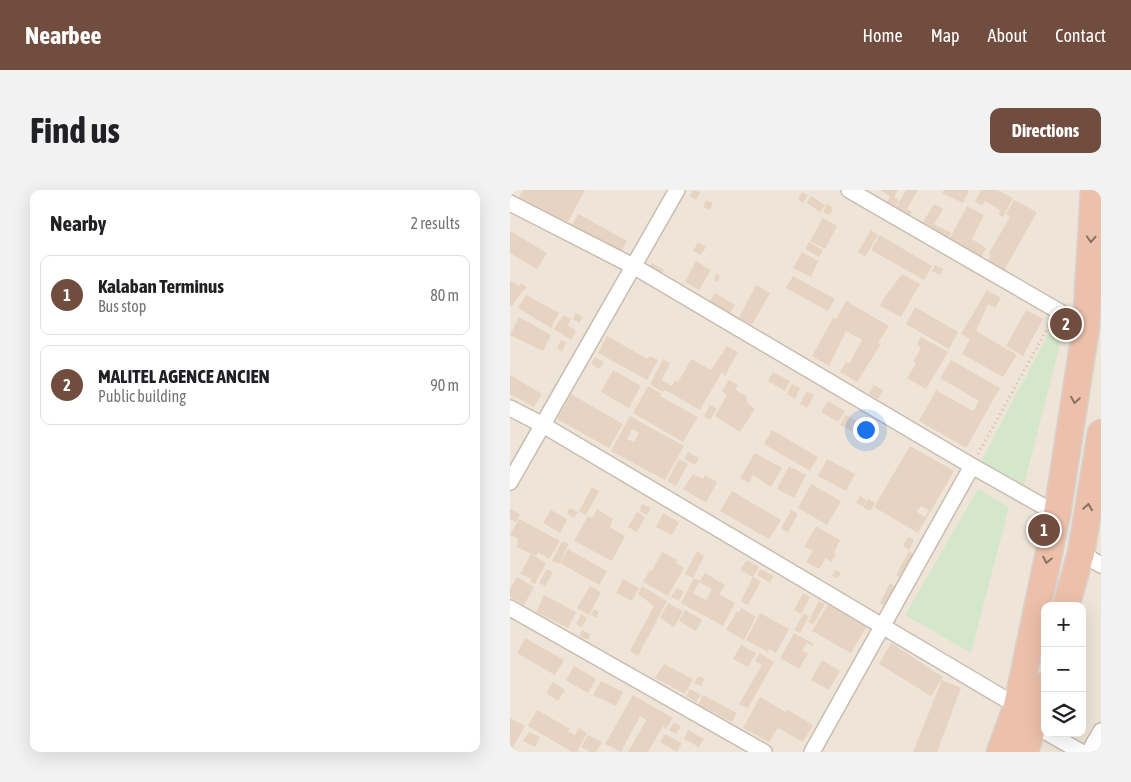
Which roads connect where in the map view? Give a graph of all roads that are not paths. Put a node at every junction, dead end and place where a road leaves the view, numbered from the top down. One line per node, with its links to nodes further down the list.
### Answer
1 (677, 190): 5 (street)
2 (849, 190): 6 (street)
3 (1094, 190): 6 (highway, one-way to 6)
4 (510, 203): 5 (street)
5 (635, 267): 8 (street); 10 (street)
6 (1086, 327): 12 (highway, one-way to 12)
7 (510, 408): 8 (street)
8 (543, 425): 11 (street); 16 (street)
9 (1101, 433): 13 (highway, one-way to 9)
10 (972, 466): 12 (street); 16 (street)
11 (510, 482)
12 (1057, 514): 17 (highway, one-way to 17)
13 (1091, 559): 14 (highway)
14 (1068, 602)
15 (510, 608): 22 (street)
16 (882, 626): 17 (street); 23 (street)
17 (1017, 706): 18 (street); 24 (highway)
18 (1041, 729)
19 (1041, 731): 25 (highway)
20 (1101, 731): 27 (street)
21 (1054, 737): 26 (street)
22 (764, 752)
23 (812, 752)
24 (1000, 752)
25 (1025, 752)
26 (1081, 752)
27 (1089, 752)

